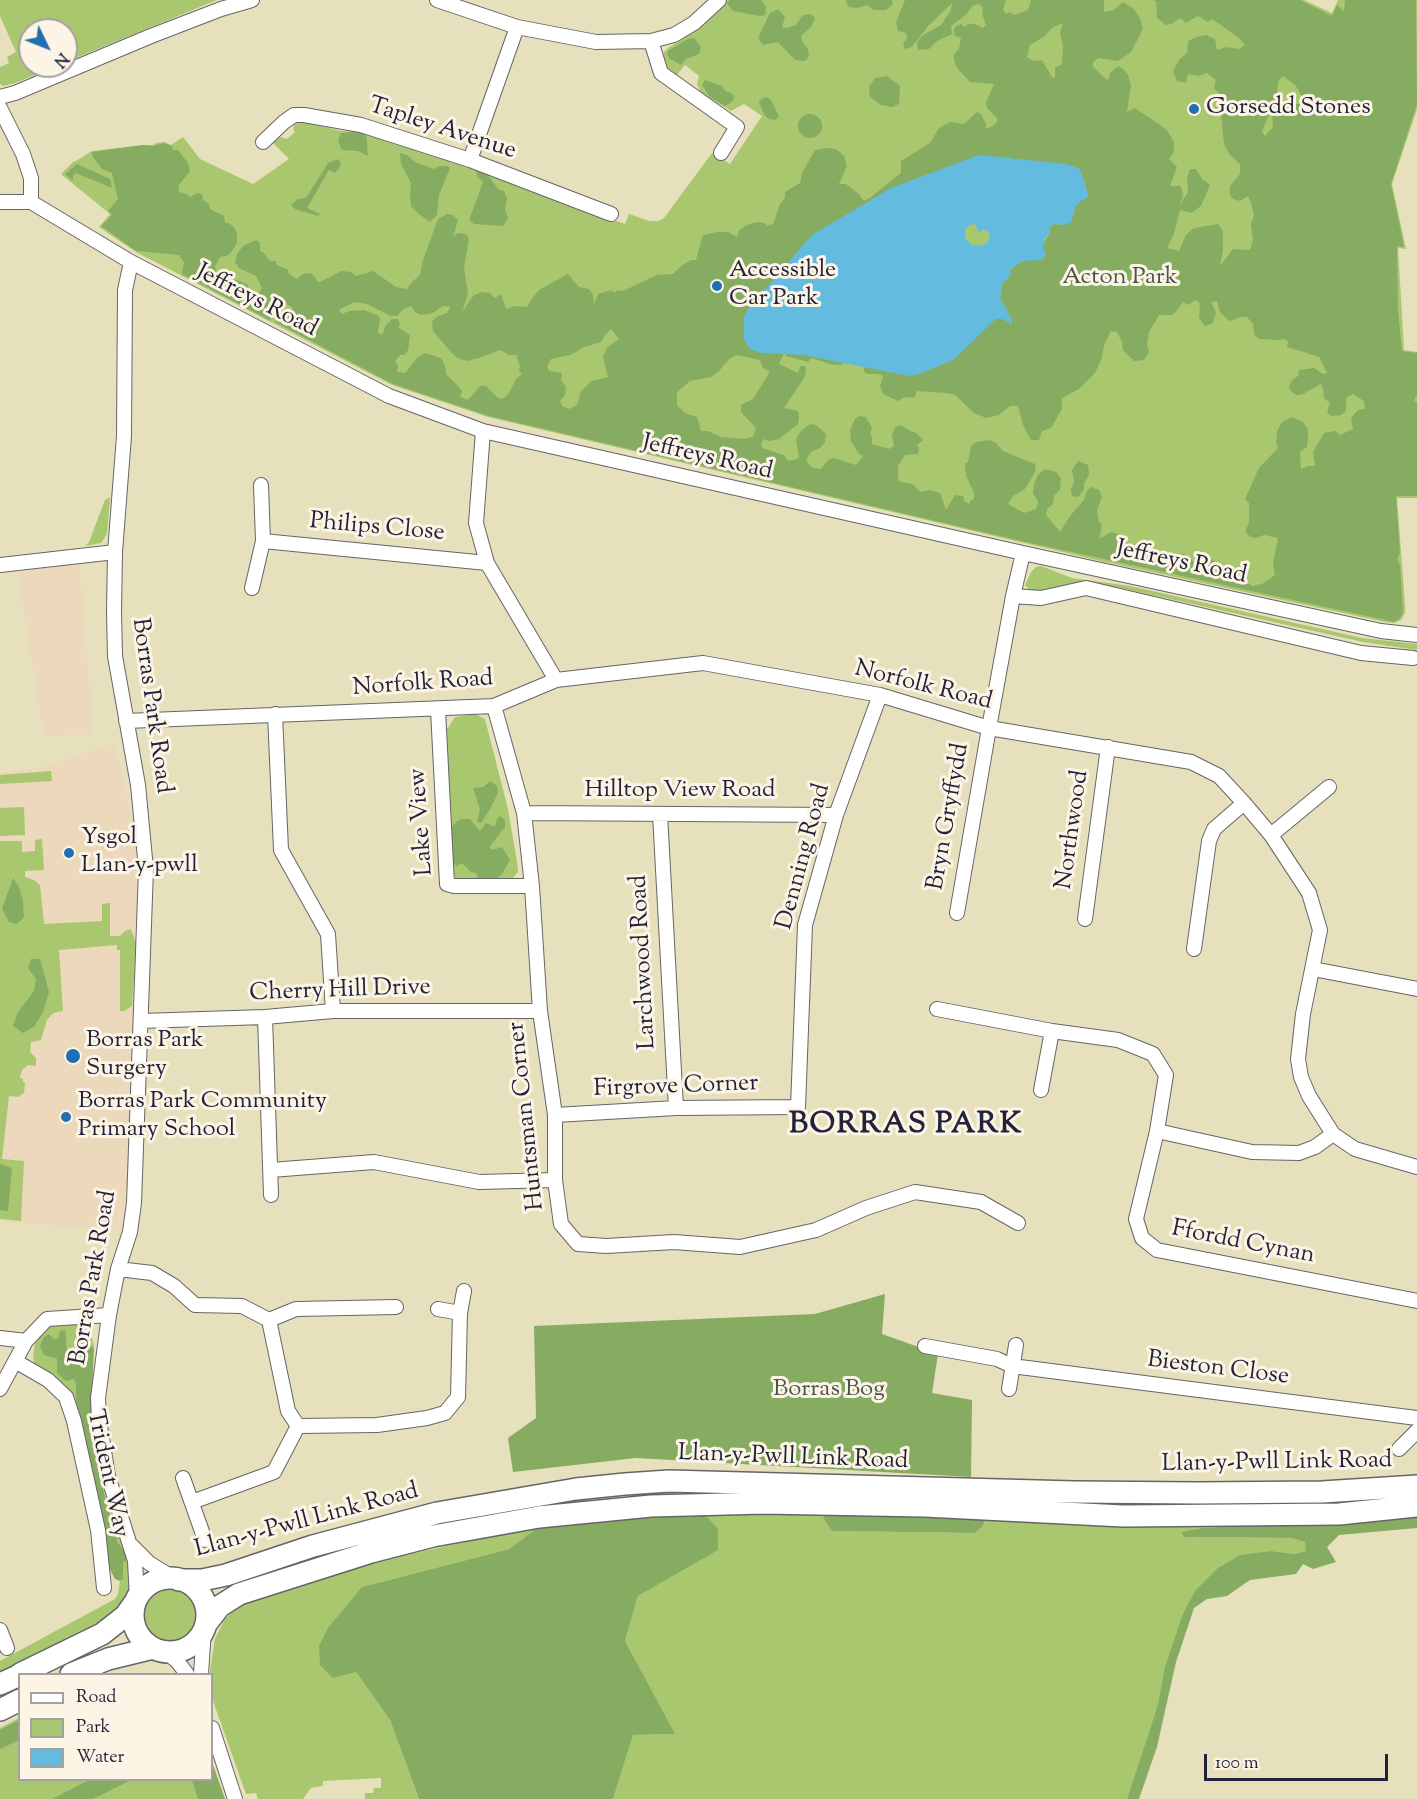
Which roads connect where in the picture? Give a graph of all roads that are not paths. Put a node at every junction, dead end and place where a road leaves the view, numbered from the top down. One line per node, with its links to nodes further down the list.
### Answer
1 (252, 0): 6 (street)
2 (437, 0): 4 (street)
3 (719, 0): 5 (street)
4 (517, 27): 5 (street); 10 (street)
5 (651, 41): 9 (street)
6 (0, 97)
7 (0, 108): 12 (street)
8 (263, 142): 10 (street, Tapley Avenue)
9 (721, 153)
10 (470, 160): 13 (street, Tapley Avenue)
11 (0, 202): 12 (street)
12 (31, 202): 14 (street, Jeffreys Road)
13 (610, 214)
14 (131, 262): 15 (street, Jeffreys Road); 18 (street, Borras Park Road)
15 (483, 431): 19 (street, Jeffreys Road); 20 (street)
16 (260, 483): 17 (street)
17 (263, 541): 20 (street, Philips Close); 22 (street)
18 (115, 552): 21 (street); 31 (street, Borras Park Road)
19 (1023, 553): 23 (street, Bryn Gryffydd); 24 (street, Jeffreys Road)
20 (487, 562): 26 (street)
21 (0, 565)
22 (251, 588)
23 (1013, 596): 25 (street, Jeffreys Road); 32 (street, Bryn Gryffydd)
24 (1417, 635)
25 (1413, 658)
26 (556, 680): 27 (street, Norfolk Road); 28 (street, Norfolk Road)
27 (880, 695): 32 (street, Norfolk Road); 38 (street, Denning Road)
28 (494, 706): 29 (street, Norfolk Road); 36 (street, Huntsman Corner)
29 (438, 710): 30 (street, Norfolk Road); 40 (street, Lake View)
30 (275, 714): 31 (street, Norfolk Road); 47 (street)
31 (126, 721): 50 (street, Borras Park Road)
32 (988, 728): 33 (street, Norfolk Road); 41 (street, Bryn Gryffydd)
33 (1108, 747): 35 (street, Norfolk Road); 42 (street, Northwood)
34 (1329, 787): 39 (street)
35 (1244, 803): 39 (street, Norfolk Road); 43 (street)
36 (524, 813): 37 (street, Hilltop View Road); 40 (street, Huntsman Corner)
37 (660, 814): 38 (street, Hilltop View Road); 54 (street, Larchwood Road)
38 (836, 815): 53 (street, Denning Road)
39 (1271, 835): 44 (street, Norfolk Road)
40 (532, 886): 48 (street, Huntsman Corner)
41 (956, 913)
42 (1085, 920)
43 (1194, 949)
44 (1313, 969): 45 (street); 57 (street, Norfolk Road)
45 (1417, 989)
46 (937, 1009): 51 (street, Ffordd Cynan)
47 (333, 1011): 48 (street, Cherry Hill Drive); 49 (street, Cherry Hill Drive)
48 (540, 1011): 55 (street, Huntsman Corner)
49 (265, 1017): 50 (street, Cherry Hill Drive); 59 (street)
50 (141, 1021): 63 (street, Borras Park Road)
51 (1052, 1031): 52 (street); 56 (street, Ffordd Cynan)
52 (1041, 1090)
53 (798, 1107): 54 (street, Firgrove Corner)
54 (676, 1108): 55 (street, Firgrove Corner)
55 (555, 1116): 60 (street, Huntsman Corner)
56 (1157, 1131): 57 (street); 65 (street, Ffordd Cynan)
57 (1333, 1134): 58 (street, Norfolk Road)
58 (1417, 1167)
59 (271, 1170): 60 (street); 61 (street)
60 (555, 1180): 62 (street, Huntsman Corner)
61 (271, 1195)
62 (1018, 1223)
63 (118, 1269): 69 (street, Borras Park Road); 70 (street)
64 (464, 1291): 68 (street)
65 (1417, 1301)
66 (396, 1307): 70 (street)
67 (438, 1309): 68 (street)
68 (460, 1313): 80 (street)
69 (108, 1315): 72 (street); 88 (street, Borras Park Road)
70 (269, 1320): 80 (street)
71 (0, 1338): 72 (street)
72 (26, 1341): 75 (street)
73 (1016, 1345): 76 (street)
74 (925, 1346): 76 (street, Bieston Close)
75 (15, 1361): 77 (street); 90 (street, Trident Way)
76 (1012, 1366): 78 (street); 79 (street, Bieston Close)
77 (0, 1389)
78 (1009, 1389)
79 (1417, 1418)
80 (298, 1426): 85 (street)
81 (1417, 1431): 82 (street)
82 (1399, 1449)
83 (183, 1478): 85 (street)
84 (1417, 1486): 89 (highway, Llan-y-Pwll Link Road)
85 (192, 1502): 87 (street)
86 (1417, 1506): 92 (highway, Llan-y-Pwll Link Road)
87 (205, 1540)
88 (131, 1544): 89 (street, Borras Park Road); 91 (street, Borras Park Road)
89 (177, 1579): 91 (highway); 92 (highway)
90 (104, 1588)
91 (136, 1600): 95 (highway); 96 (highway)
92 (205, 1626): 95 (highway); 99 (street)
93 (0, 1630): 94 (street)
94 (7, 1648)
95 (159, 1650): 97 (highway); 98 (street)
96 (24, 1673)
97 (73, 1673)
98 (186, 1673)
99 (201, 1673)
100 (18, 1676): 101 (highway)
101 (0, 1684)
102 (18, 1701): 103 (highway)
103 (0, 1710)
104 (213, 1731): 105 (street)
105 (235, 1799)

